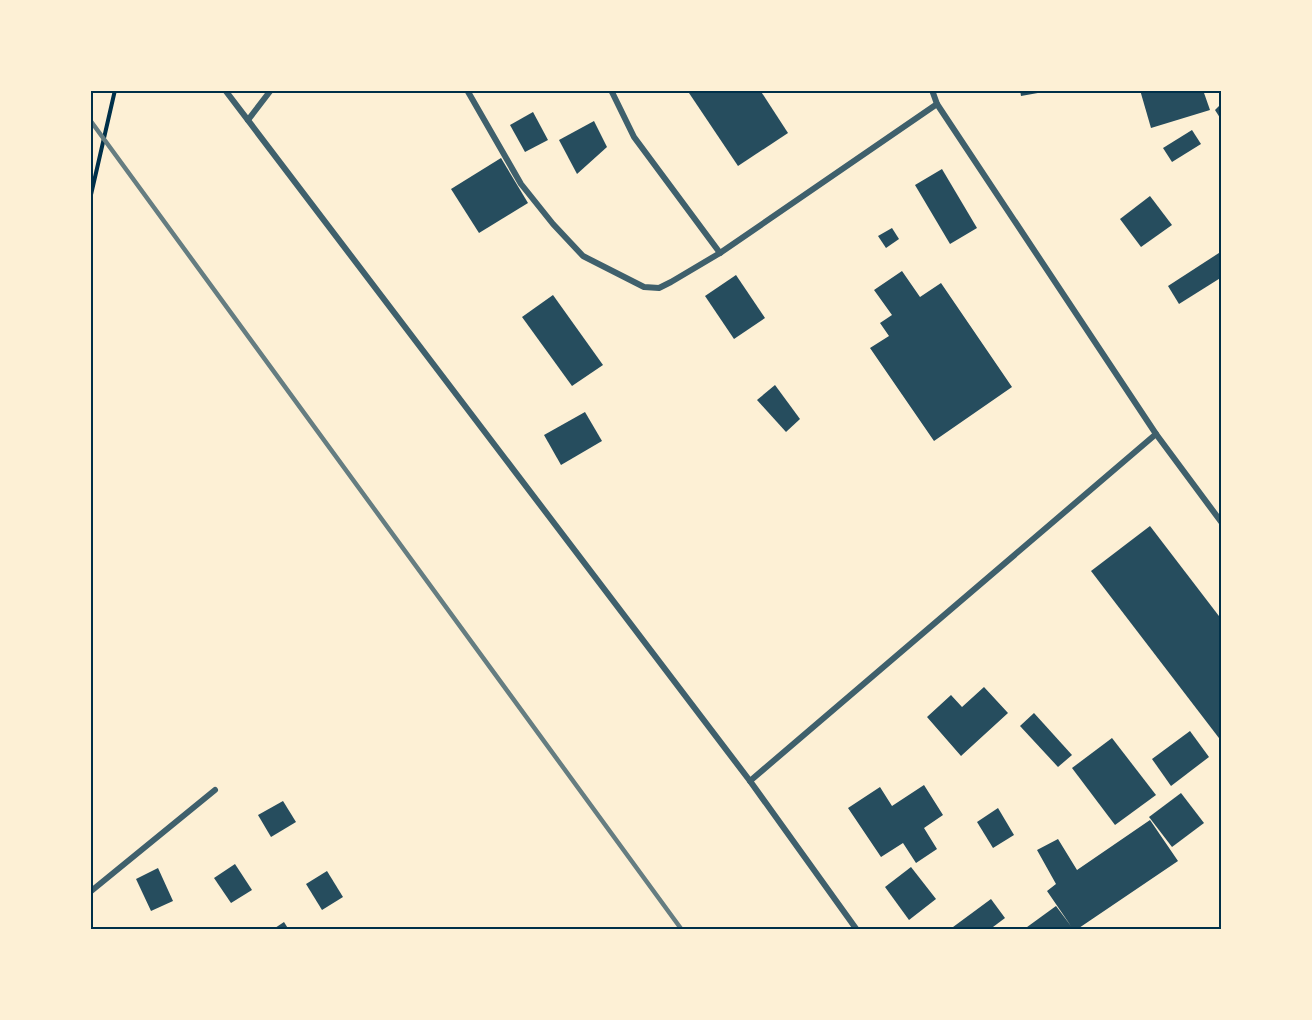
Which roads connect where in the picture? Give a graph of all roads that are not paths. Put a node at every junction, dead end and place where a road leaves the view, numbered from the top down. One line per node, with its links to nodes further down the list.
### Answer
1 (225, 90): 7 (street)
2 (271, 90): 7 (street)
3 (467, 90): 8 (street)
4 (611, 90): 8 (street)
5 (932, 90): 6 (street)
6 (936, 104): 8 (street); 9 (street)
7 (248, 120): 11 (street)
8 (720, 253)
9 (1156, 434): 10 (street); 11 (street)
10 (1222, 523)
11 (750, 781): 14 (street)
12 (215, 790): 13 (street)
13 (90, 892)
14 (857, 930)

